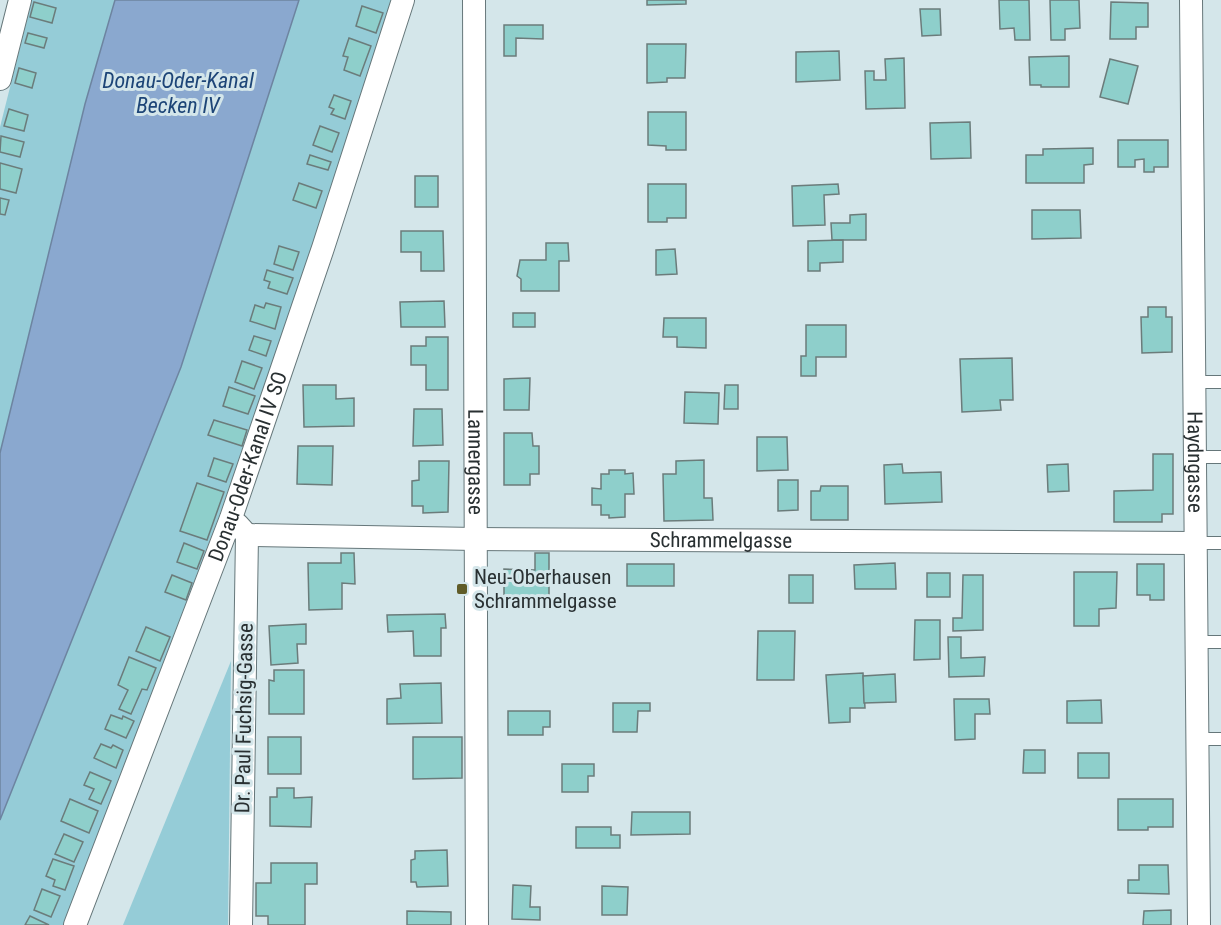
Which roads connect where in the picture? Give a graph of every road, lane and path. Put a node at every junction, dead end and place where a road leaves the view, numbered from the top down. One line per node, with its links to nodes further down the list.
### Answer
1 (20, 0): 5 (street)
2 (403, 0): 10 (street, Donau-Oder-Kanal IV SO)
3 (474, 0): 12 (street, Lannergasse)
4 (1191, 0): 6 (street, Haydngasse)
5 (0, 79)
6 (1194, 382): 7 (lane); 8 (street, Haydngasse)
7 (1221, 382)
8 (1194, 457): 9 (lane); 13 (street, Haydngasse)
9 (1221, 457)
10 (231, 518): 11 (street); 19 (street, Donau-Oder-Kanal IV SO)
11 (246, 535): 12 (street, Schrammelgasse); 20 (street, Dr. Paul Fuchsig-Gasse)
12 (475, 539): 13 (street, Schrammelgasse); 21 (street, Lannergasse)
13 (1194, 543): 14 (lane); 15 (street, Haydngasse)
14 (1221, 543)
15 (1196, 642): 16 (lane); 17 (street, Haydngasse)
16 (1221, 642)
17 (1197, 739): 18 (lane); 22 (street, Haydngasse)
18 (1221, 739)
19 (75, 925)
20 (241, 925)
21 (477, 925)
22 (1199, 925)

